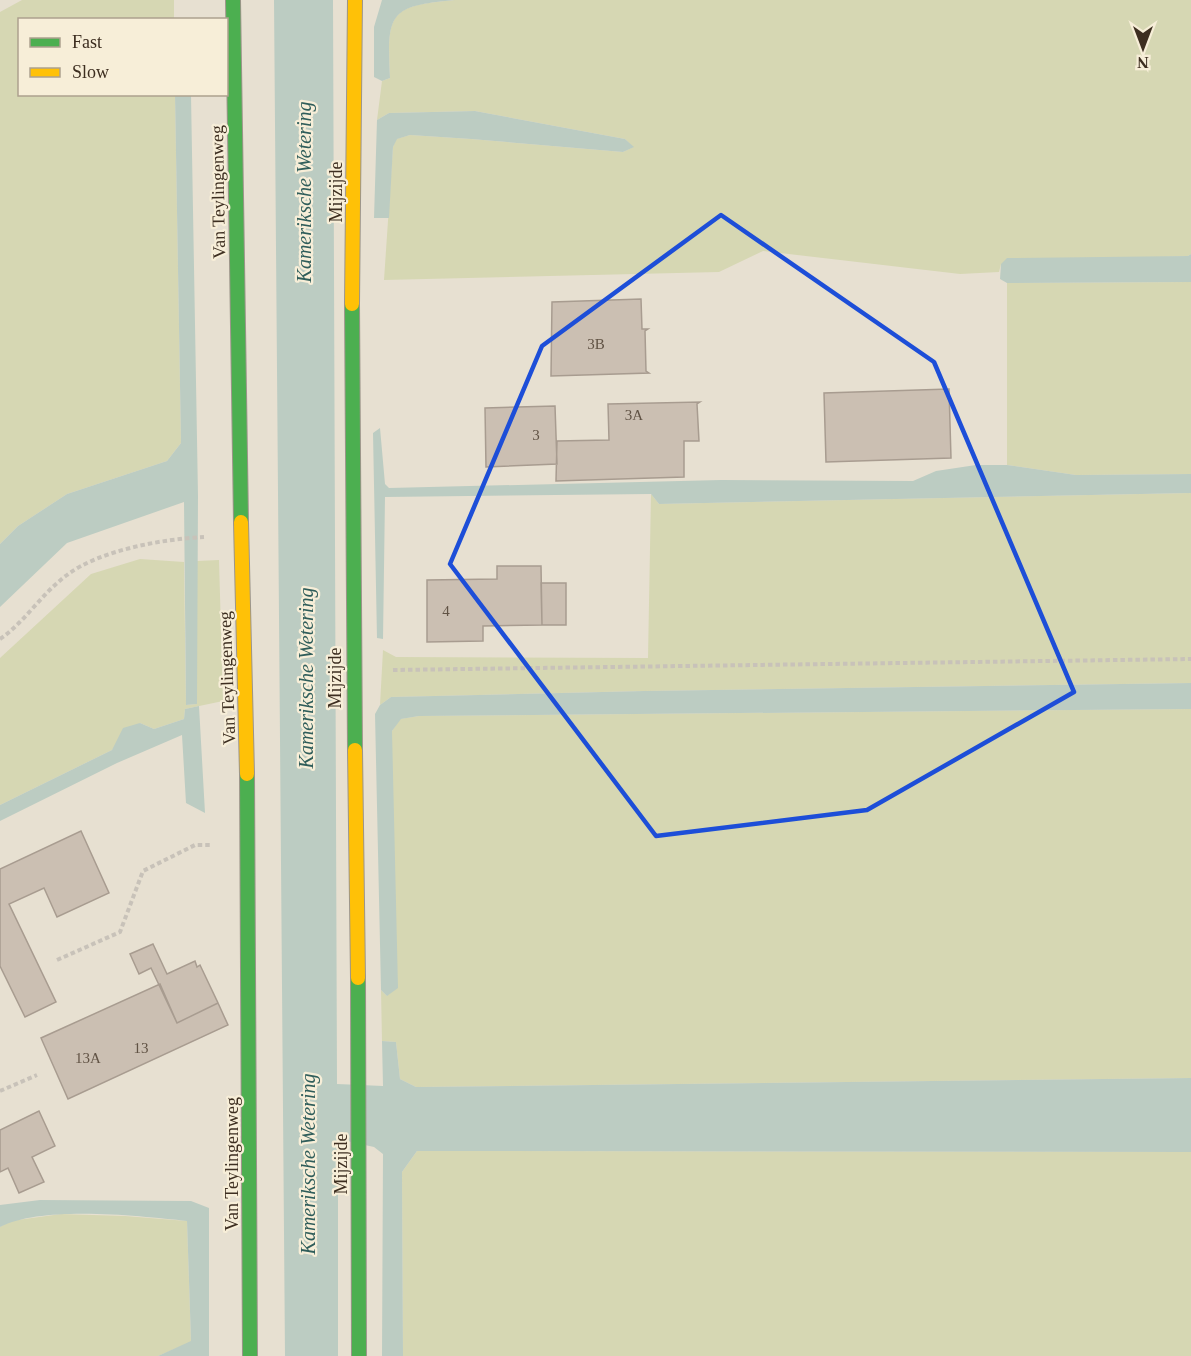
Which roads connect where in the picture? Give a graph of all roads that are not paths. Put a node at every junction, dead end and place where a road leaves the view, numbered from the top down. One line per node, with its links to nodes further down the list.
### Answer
1 (233, 0): 3 (street, Van Teylingenweg)
2 (355, 0): 4 (street, Mijzijde)
3 (250, 1356)
4 (359, 1356)

